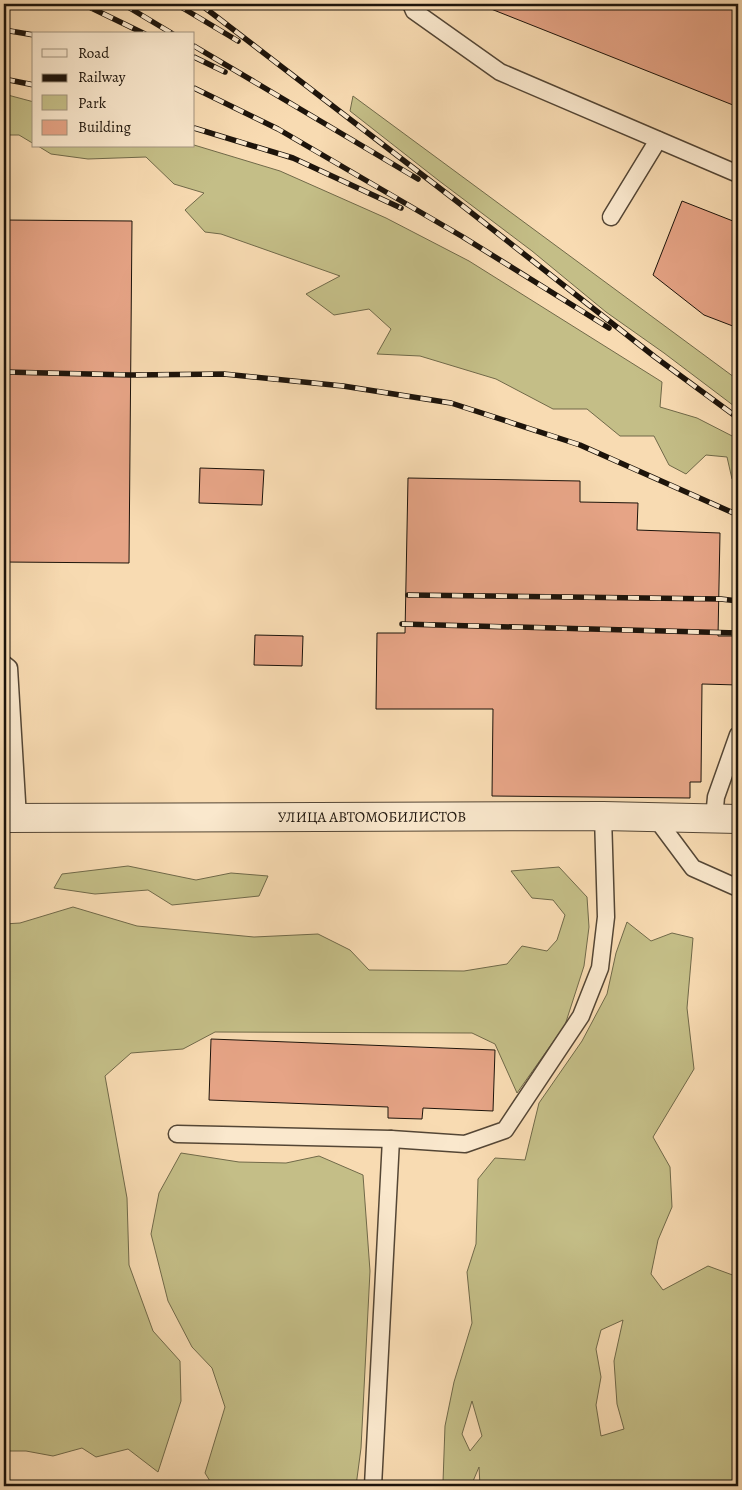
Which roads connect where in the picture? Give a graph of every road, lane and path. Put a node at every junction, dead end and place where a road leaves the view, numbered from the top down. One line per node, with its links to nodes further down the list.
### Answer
1 (411, 4): 2 (lane)
2 (658, 140): 3 (lane); 4 (lane)
3 (738, 174)
4 (611, 218)
5 (4, 664): 9 (lane)
6 (738, 736): 10 (lane)
7 (603, 816): 8 (street, УЛИЦА АВТОМОБИЛИСТОВ); 9 (street, УЛИЦА АВТОМОБИЛИСТОВ); 13 (lane)
8 (655, 817): 10 (street, УЛИЦА АВТОМОБИЛИСТОВ); 11 (lane)
9 (11, 818)
10 (726, 818)
11 (738, 888)
12 (176, 1134): 13 (lane)
13 (391, 1139): 14 (lane)
14 (373, 1486)

